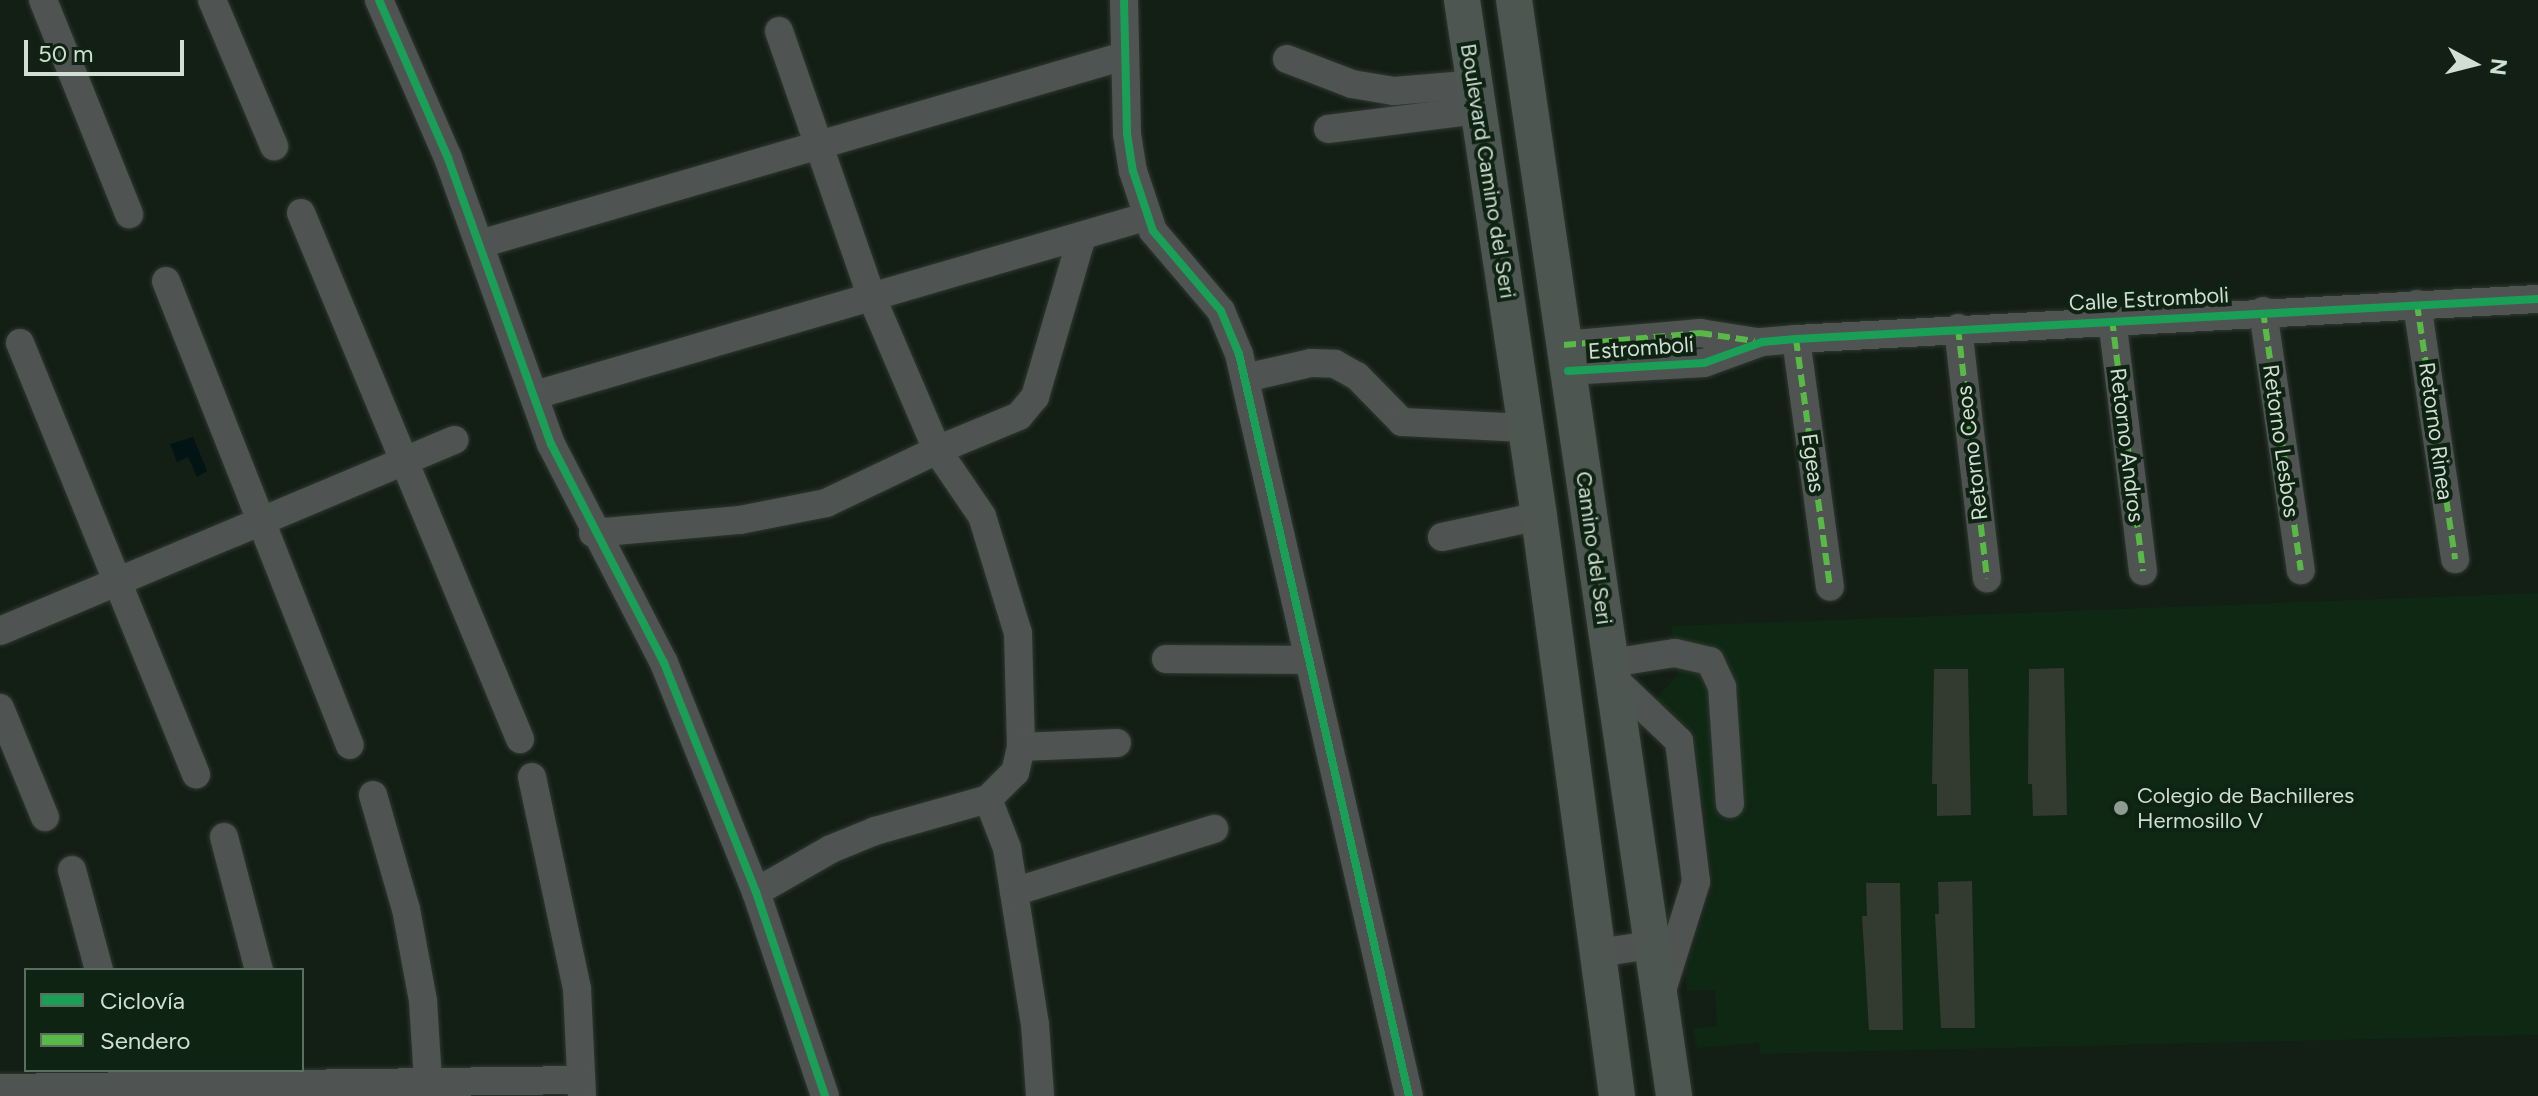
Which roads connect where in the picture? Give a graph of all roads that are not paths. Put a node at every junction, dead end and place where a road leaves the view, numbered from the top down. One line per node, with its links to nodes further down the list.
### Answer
1 (43, 0): 15 (street)
2 (212, 0): 13 (street)
3 (379, 0): 18 (street)
4 (1124, 0): 8 (street)
5 (1462, 0): 10 (main road, Boulevard Camino del Seri)
6 (1514, 7): 30 (main road, Camino del Seri)
7 (779, 31): 12 (street)
8 (1124, 56): 12 (street); 16 (street)
9 (1287, 59): 10 (street)
10 (1477, 97): 11 (street); 34 (main road, Boulevard Camino del Seri)
11 (1328, 129)
12 (814, 143): 18 (street); 20 (street)
13 (274, 146)
14 (301, 213): 37 (street)
15 (129, 214)
16 (1145, 217): 17 (street); 32 (street)
17 (1082, 236): 20 (street); 36 (street)
18 (480, 244): 33 (street)
19 (166, 281): 39 (street)
20 (872, 298): 33 (street); 36 (street)
21 (2538, 299): 22 (street, Calle Estromboli)
22 (2417, 304): 23 (street, Calle Estromboli); 42 (street, Retorno Rinea)
23 (2263, 311): 24 (street, Calle Estromboli); 43 (street, Retorno Lesbos)
24 (2112, 319): 25 (street, Calle Estromboli); 44 (street, Retorno Andros)
25 (1958, 328): 27 (street, Calle Estromboli); 45 (street, Retorno Ceos)
26 (1700, 333): 28 (street, Estromboli); 30 (street, Estromboli); 31 (street)
27 (1796, 339): 28 (street, Calle Estromboli); 47 (street, Egeas)
28 (1762, 342): 31 (street, Estromboli)
29 (20, 343): 46 (street)
30 (1566, 358): 31 (street, Estromboli); 51 (main road, Camino del Seri)
31 (1704, 363)
32 (1245, 378): 34 (street); 50 (street)
33 (535, 395): 40 (street)
34 (1526, 428): 38 (main road)
35 (455, 440): 37 (street)
36 (937, 450): 40 (street); 56 (street)
37 (404, 462): 39 (street); 53 (street)
38 (1539, 516): 41 (street); 69 (main road)
39 (260, 523): 46 (street); 55 (street)
40 (593, 533): 66 (street)
41 (1442, 537)
42 (2455, 559)
43 (2301, 570)
44 (2143, 571)
45 (1987, 578)
46 (115, 583): 48 (street); 57 (street)
47 (1830, 587)
48 (0, 631)
49 (1166, 659): 50 (street)
50 (1308, 660): 80 (street)
51 (1613, 671): 61 (street); 68 (main road, Camino del Seri); 72 (street)
52 (0, 708): 62 (street)
53 (520, 739)
54 (1117, 743): 56 (street)
55 (350, 745)
56 (1021, 747): 60 (street)
57 (196, 775)
58 (532, 777): 76 (street)
59 (373, 795): 77 (street)
60 (988, 799): 66 (street); 67 (street)
61 (1730, 804)
62 (45, 817)
63 (1214, 829): 67 (street)
64 (224, 837): 71 (street)
65 (72, 870): 70 (street)
66 (756, 892): 78 (street)
67 (1014, 892): 79 (street)
68 (1651, 945): 69 (street); 72 (main road, Camino del Seri)
69 (1598, 953): 81 (main road)
70 (98, 968)
71 (258, 968)
72 (1660, 998): 82 (main road, Camino del Seri)
73 (270, 1083): 74 (street); 77 (street)
74 (114, 1084): 75 (street)
75 (0, 1088)
76 (582, 1088): 77 (street)
77 (428, 1089)
78 (825, 1096)
79 (1040, 1096)
80 (1409, 1096)
81 (1617, 1096)
82 (1674, 1096)

